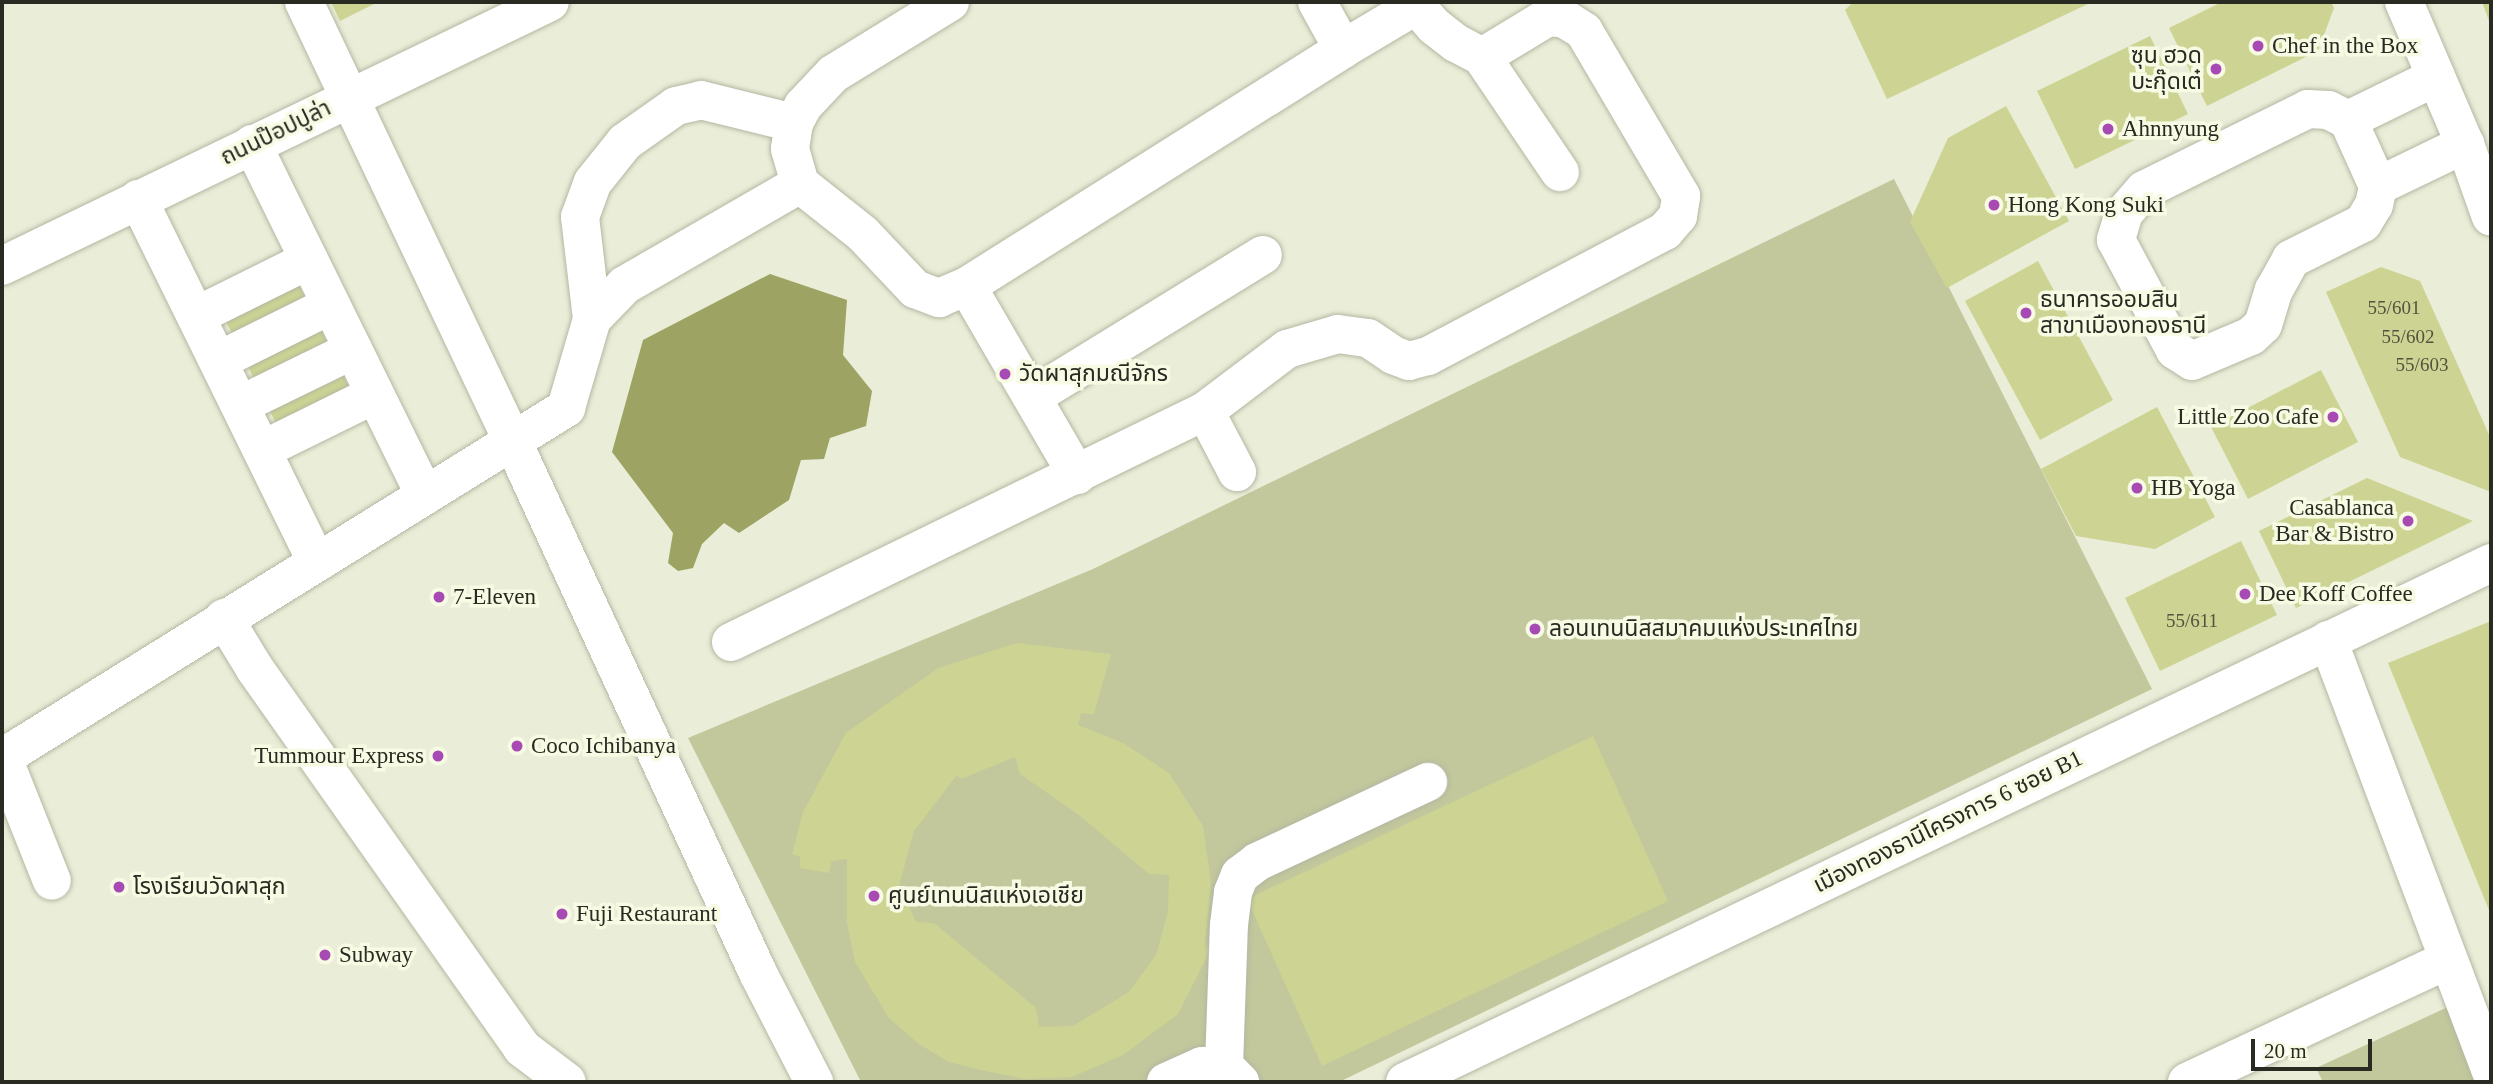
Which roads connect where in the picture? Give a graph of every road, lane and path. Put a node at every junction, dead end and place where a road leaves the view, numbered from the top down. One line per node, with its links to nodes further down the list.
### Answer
1 (304, 2): 10 (street)
2 (550, 2): 10 (street, ถนนป๊อปปูล่า)
3 (950, 2): 12 (street)
4 (1317, 2): 7 (street)
5 (2404, 2): 9 (street)
6 (1414, 4): 7 (street); 8 (street)
7 (1343, 49): 23 (street)
8 (1482, 57): 15 (street); 32 (street)
9 (2436, 77): 11 (street); 14 (street)
10 (348, 99): 13 (street, ถนนป๊อปปูล่า); 33 (street)
11 (2348, 120): 17 (street); 17 (street)
12 (794, 123): 16 (street); 26 (street)
13 (252, 144): 18 (street, ถนนป๊อปปูล่า); 21 (street)
14 (2465, 144): 17 (street); 19 (street)
15 (1560, 172)
16 (800, 184): 23 (street); 26 (street)
17 (2378, 186)
18 (138, 199): 22 (street, ถนนป๊อปปูล่า); 25 (street)
19 (2491, 217)
20 (1263, 255): 30 (street)
21 (309, 260): 24 (street); 25 (street)
22 (2, 265)
23 (967, 286): 30 (street)
24 (331, 305): 27 (street); 28 (street)
25 (196, 316): 28 (street)
26 (592, 319): 33 (street)
27 (353, 350): 29 (street); 31 (street)
28 (218, 361): 31 (street)
29 (374, 394): 34 (street); 37 (street)
30 (1032, 397): 36 (street)
31 (240, 405): 34 (street)
32 (1205, 411): 35 (street); 36 (street)
33 (512, 440): 37 (street); 50 (street)
34 (262, 450): 38 (street)
35 (1237, 472)
36 (1077, 475): 42 (street)
37 (425, 496): 38 (street)
38 (317, 562): 40 (street)
39 (2491, 562): 41 (street, เมืองทองธานีโครงการ 6 ซอย B1)
40 (224, 618): 43 (street); 49 (street)
41 (2328, 640): 46 (street); 52 (street, เมืองทองธานีโครงการ 6 ซอย B1)
42 (731, 642)
43 (2, 758): 45 (street)
44 (1427, 782): 48 (street)
45 (52, 881)
46 (2447, 960): 47 (street); 53 (street)
47 (2491, 1072)
48 (1232, 1074): 51 (street)
49 (567, 1082)
50 (814, 1082)
51 (1166, 1082)
52 (1405, 1082)
53 (2187, 1082)

